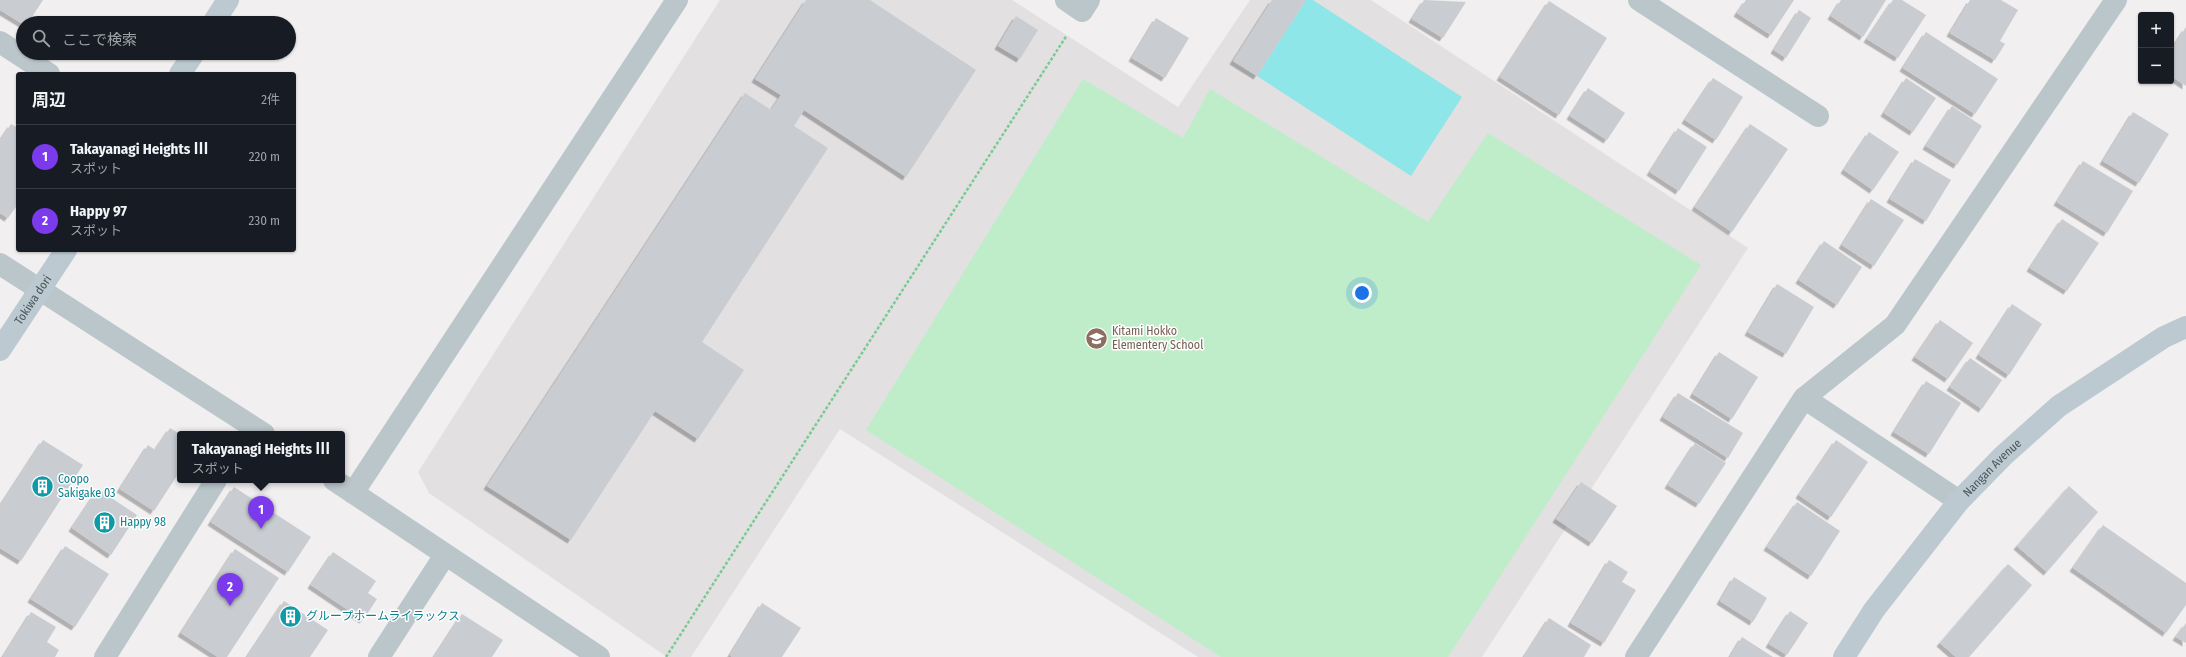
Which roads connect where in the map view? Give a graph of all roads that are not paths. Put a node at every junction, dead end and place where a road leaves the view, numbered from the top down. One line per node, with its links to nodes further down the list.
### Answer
1 (228, 0): 5 (main road)
2 (677, 0): 22 (street)
3 (1639, 0): 12 (street)
4 (2116, 0): 18 (street)
5 (218, 16)
6 (0, 42): 7 (street)
7 (16, 52)
8 (28, 60): 10 (street)
9 (189, 60): 11 (main road)
10 (46, 72)
11 (181, 72)
12 (1818, 116)
13 (65, 252): 15 (main road, Tokiwa dori)
14 (0, 264): 15 (street)
15 (40, 289): 17 (main road, Tokiwa dori); 19 (street)
16 (2186, 327): 23 (main road, Nangan Avenue)
17 (0, 350)
18 (1804, 398): 23 (street); 28 (street)
19 (253, 431)
20 (214, 483): 25 (street)
21 (338, 483): 22 (street)
22 (353, 493): 24 (street)
23 (1958, 501): 29 (main road, Nangan Avenue)
24 (445, 555): 26 (street); 27 (street)
25 (105, 657)
26 (379, 657)
27 (599, 657)
28 (1636, 657)
29 (1844, 657)

